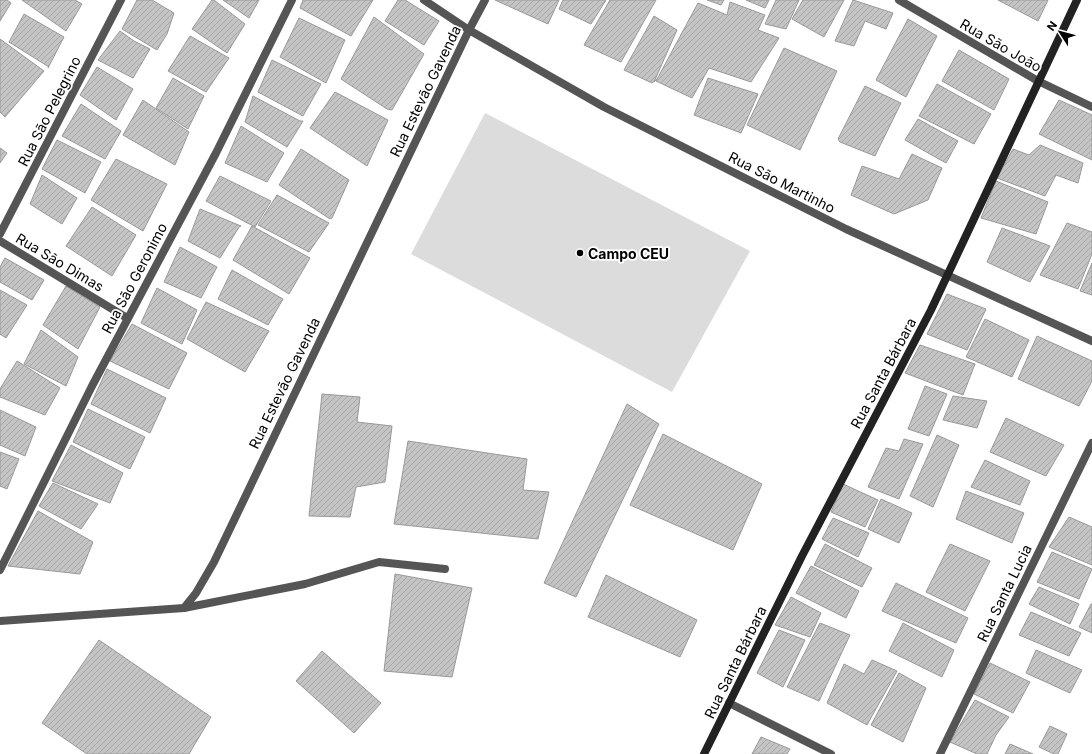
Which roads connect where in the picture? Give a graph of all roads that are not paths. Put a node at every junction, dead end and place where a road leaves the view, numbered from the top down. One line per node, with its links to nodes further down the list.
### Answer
1 (121, 0): 10 (street, Rua São Pelegrino)
2 (292, 0): 13 (street, Rua São Geronimo)
3 (424, 0): 7 (street, Rua São Martinho)
4 (485, 0): 7 (street, Rua Estevão Gavenda)
5 (899, 0): 8 (street, Rua São João)
6 (1077, 0): 8 (street, Rua Santa Bárbara)
7 (469, 30): 12 (street, Rua São Martinho); 18 (street, Rua Estevão Gavenda)
8 (1038, 81): 9 (street, Rua São João); 12 (street, Rua Santa Bárbara)
9 (1092, 108)
10 (0, 234)
11 (0, 241): 13 (street, Rua São Dimas)
12 (948, 275): 14 (street, Rua São Martinho); 20 (street, Rua Santa Bárbara)
13 (127, 318): 17 (street, Rua São Geronimo)
14 (1092, 341)
15 (1092, 443): 23 (street, Rua Santa Lucia)
16 (445, 569): 18 (street)
17 (0, 570)
18 (184, 608): 19 (street)
19 (0, 621)
20 (729, 703): 21 (street, Rua Santa Bárbara); 22 (street)
21 (704, 754)
22 (831, 754)
23 (940, 754)

